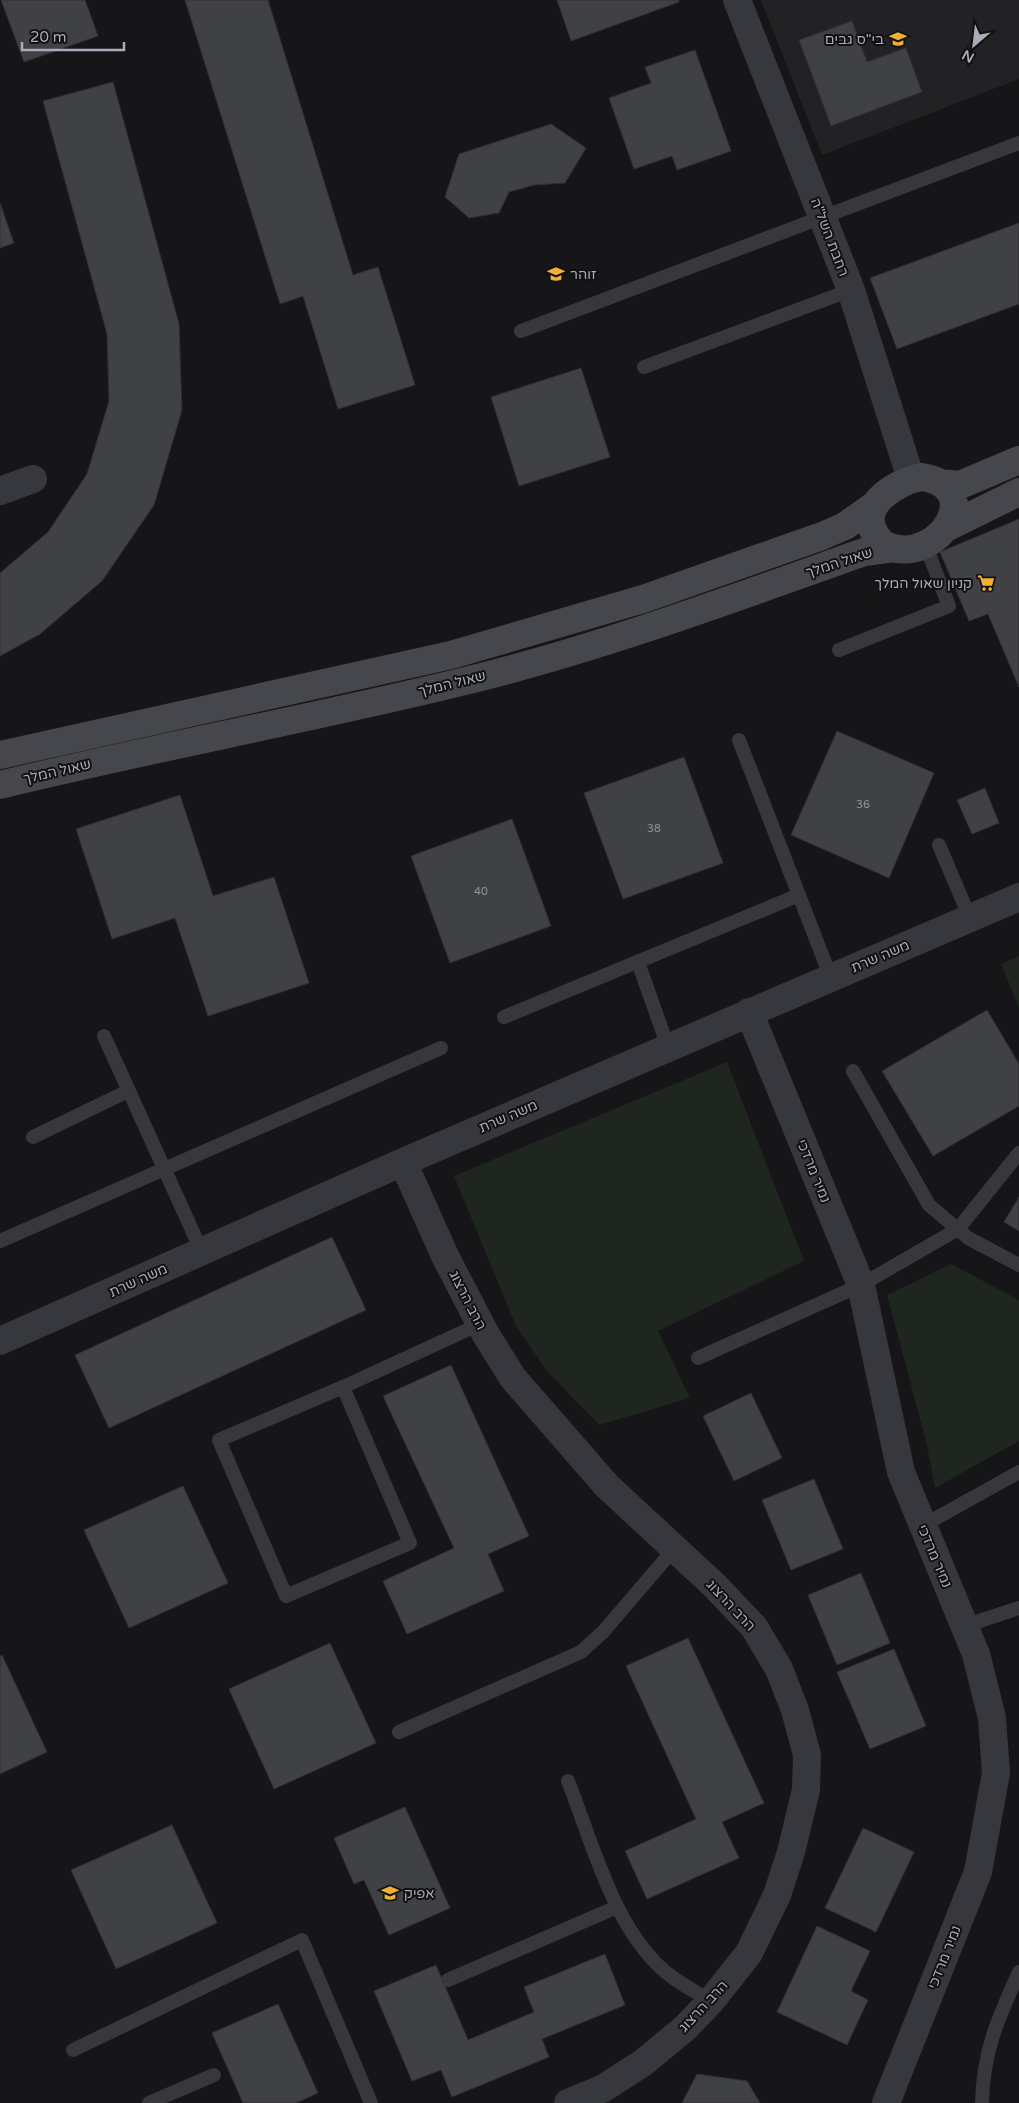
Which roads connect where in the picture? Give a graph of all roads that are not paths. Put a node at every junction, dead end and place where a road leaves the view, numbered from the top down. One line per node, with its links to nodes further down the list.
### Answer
1 (737, 0): 3 (street, רחבת השל"ה)
2 (1019, 144): 3 (lane)
3 (822, 217): 4 (street, רחבת השל"ה); 5 (lane)
4 (851, 290): 6 (lane); 9 (street, רחבת השל"ה)
5 (521, 331)
6 (644, 367)
7 (1019, 460): 10 (street)
8 (33, 479): 11 (street)
9 (911, 479): 10 (street); 13 (street)
10 (940, 483): 14 (street)
11 (0, 491)
12 (1019, 492): 14 (street)
13 (876, 504): 16 (street); 19 (street, שאול המלך)
14 (946, 528): 15 (street)
15 (925, 544): 16 (street); 17 (lane)
16 (895, 548): 20 (street, שאול המלך)
17 (839, 650)
18 (739, 740): 22 (lane)
19 (0, 755)
20 (0, 785)
21 (939, 845): 24 (lane)
22 (799, 895): 25 (lane); 26 (lane)
23 (1019, 897): 24 (street, משה שרת)
24 (970, 918): 26 (street, משה שרת)
25 (638, 962): 28 (lane); 30 (lane)
26 (830, 978): 27 (street, משה שרת)
27 (749, 1012): 30 (street, משה שרת); 42 (street, נמיר מרדכי)
28 (504, 1017)
29 (104, 1036): 33 (lane)
30 (668, 1047): 36 (street, משה שרת)
31 (441, 1048): 37 (lane)
32 (853, 1071): 38 (lane)
33 (128, 1090): 34 (lane); 37 (lane)
34 (33, 1137)
35 (1019, 1153): 38 (lane)
36 (404, 1162): 40 (street, משה שרת); 43 (street, הרב הרצוג)
37 (164, 1169): 39 (lane); 40 (lane)
38 (958, 1229): 41 (lane); 42 (lane)
39 (0, 1241)
40 (202, 1252): 44 (street, משה שרת)
41 (1019, 1265)
42 (861, 1285): 45 (lane); 48 (street, נמיר מרדכי)
43 (480, 1324): 46 (lane); 49 (street, הרב הרצוג)
44 (0, 1341)
45 (698, 1358)
46 (343, 1387): 46 (lane)
47 (1019, 1472): 48 (lane)
48 (922, 1526): 51 (street, נמיר מרדכי)
49 (674, 1549): 52 (lane); 57 (street, הרב הרצוג)
50 (1019, 1608): 51 (lane)
51 (964, 1626): 63 (street, נמיר מרדכי)
52 (399, 1732)
53 (568, 1781): 54 (lane)
54 (617, 1907): 56 (lane); 57 (lane)
55 (1019, 1972): 64 (lane)
56 (448, 1980)
57 (711, 2001): 62 (street, הרב הרצוג)
58 (73, 2050): 61 (lane)
59 (214, 2075): 60 (lane)
60 (148, 2103)
61 (371, 2103)
62 (568, 2103)
63 (886, 2103)
64 (982, 2103)

